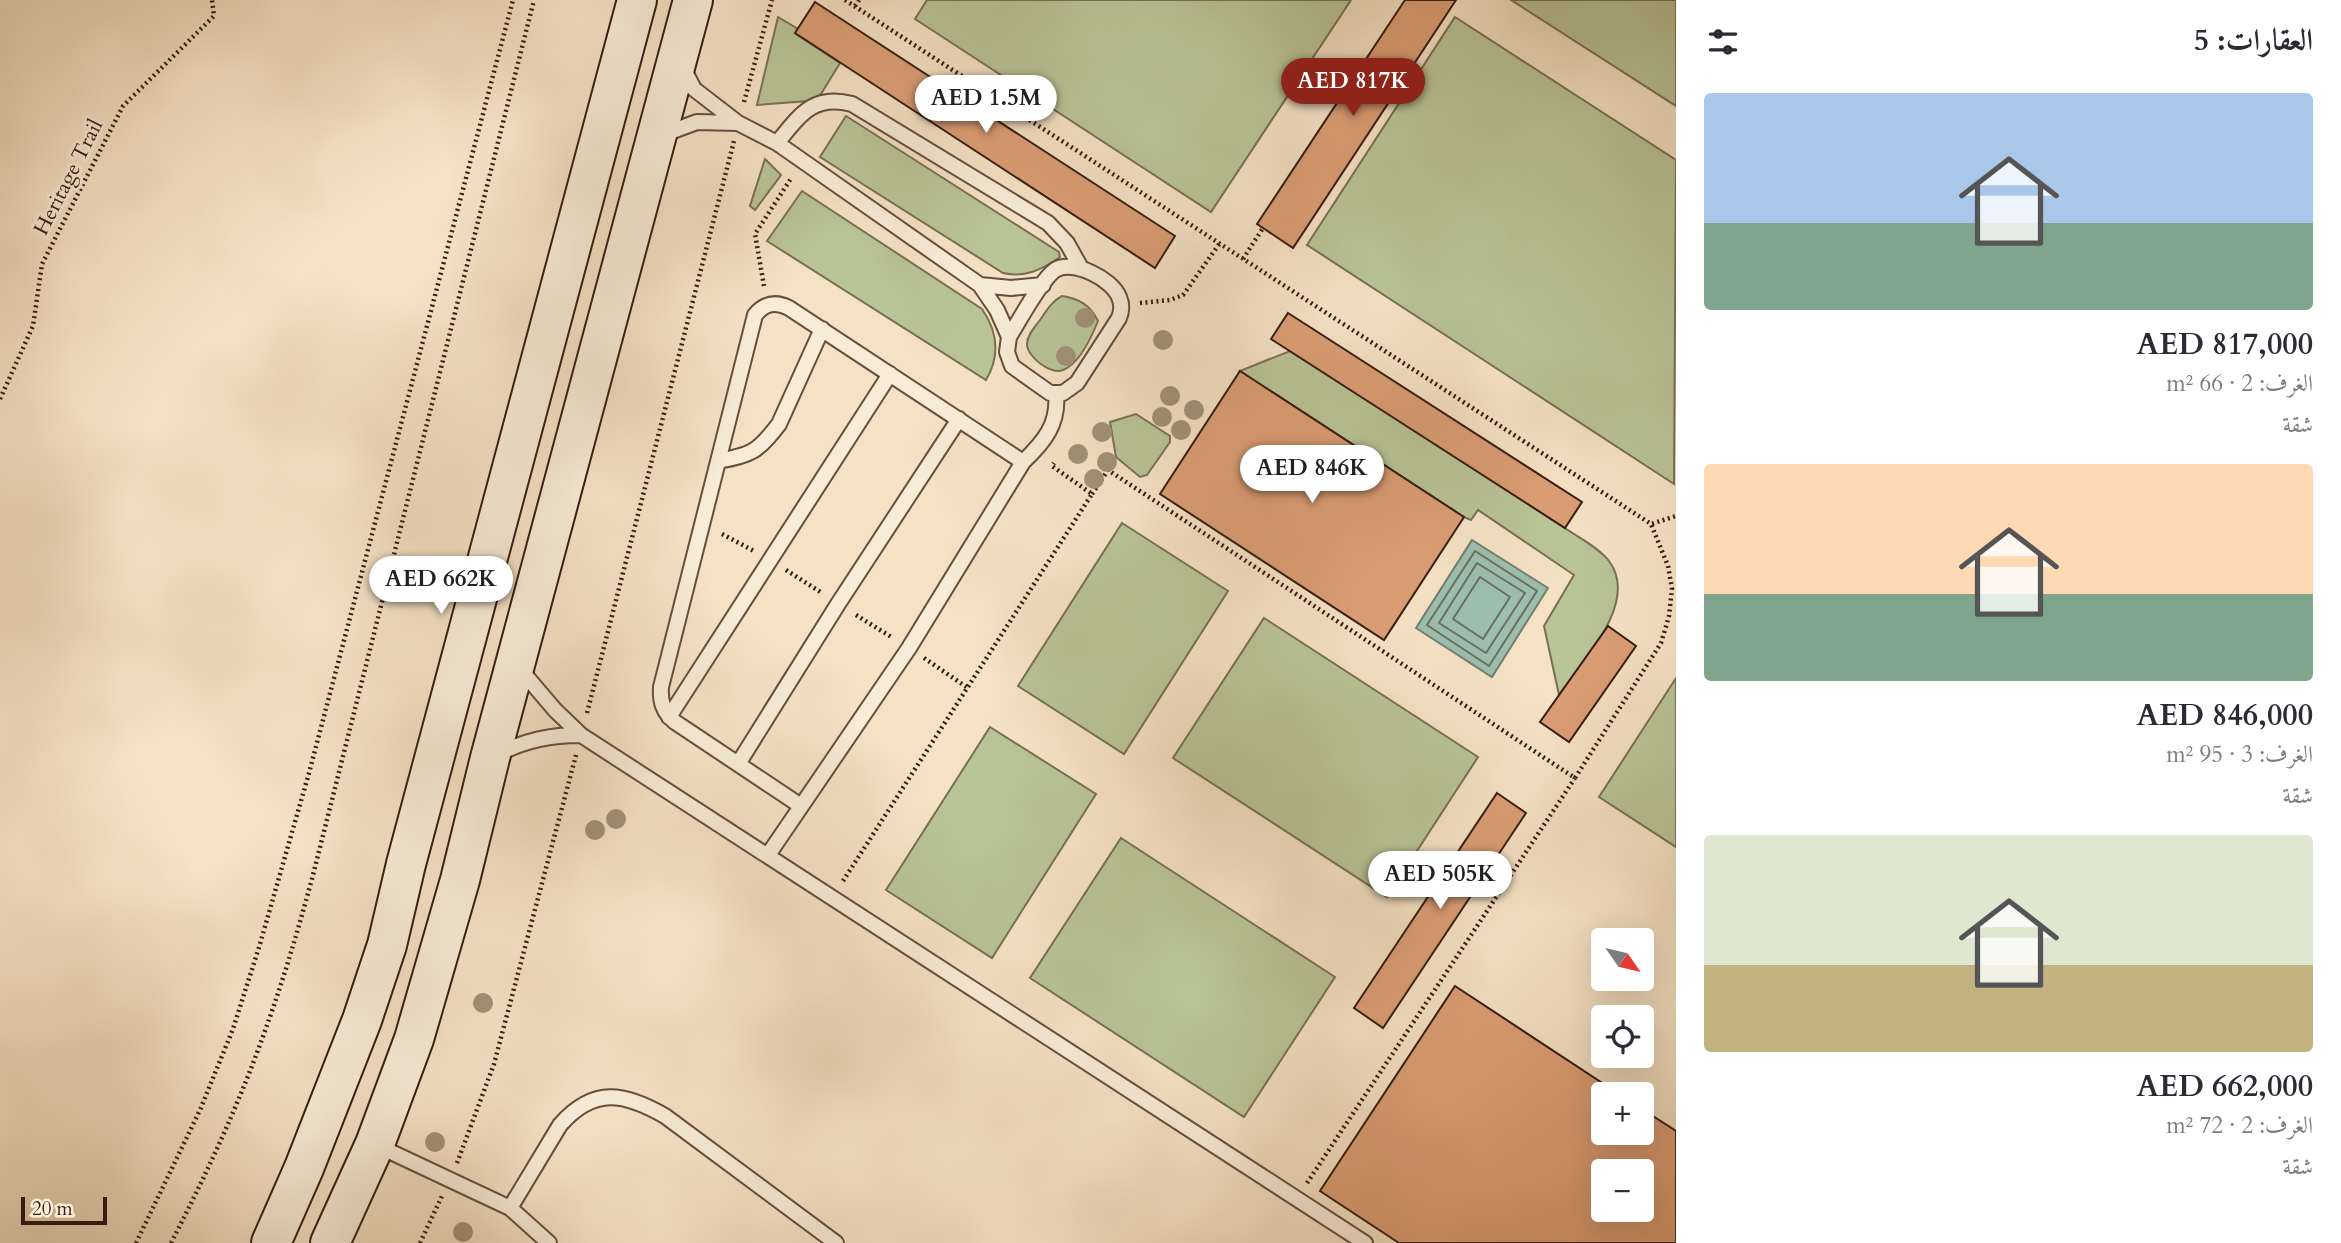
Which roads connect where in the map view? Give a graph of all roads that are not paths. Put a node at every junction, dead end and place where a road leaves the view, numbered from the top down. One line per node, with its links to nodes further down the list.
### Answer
1 (636, 0): 26 (main road)
2 (693, 0): 3 (main road)
3 (677, 58): 4 (lane); 5 (main road)
4 (738, 122): 5 (lane); 6 (lane)
5 (657, 137): 17 (main road)
6 (777, 143): 7 (lane); 8 (lane)
7 (1081, 268): 9 (lane); 13 (lane)
8 (980, 285): 9 (lane); 11 (lane)
9 (1042, 285): 11 (lane)
10 (822, 330): 12 (lane); 15 (lane); 15 (lane)
11 (1009, 337): 13 (lane)
12 (890, 374): 14 (lane); 18 (lane)
13 (1056, 394): 16 (lane)
14 (959, 419): 16 (lane); 21 (lane)
15 (718, 461): 18 (lane)
16 (1023, 462): 22 (lane)
17 (515, 664): 19 (lane); 20 (main road)
18 (668, 717): 21 (lane)
19 (581, 735): 20 (lane); 23 (lane)
20 (490, 758): 24 (main road)
21 (738, 764): 22 (lane)
22 (801, 806): 23 (lane)
23 (768, 855): 30 (lane)
24 (375, 1144): 25 (lane); 27 (main road)
25 (510, 1208): 28 (lane); 29 (lane)
26 (271, 1243)
27 (330, 1243)
28 (549, 1243)
29 (836, 1243)
30 (1365, 1243)

